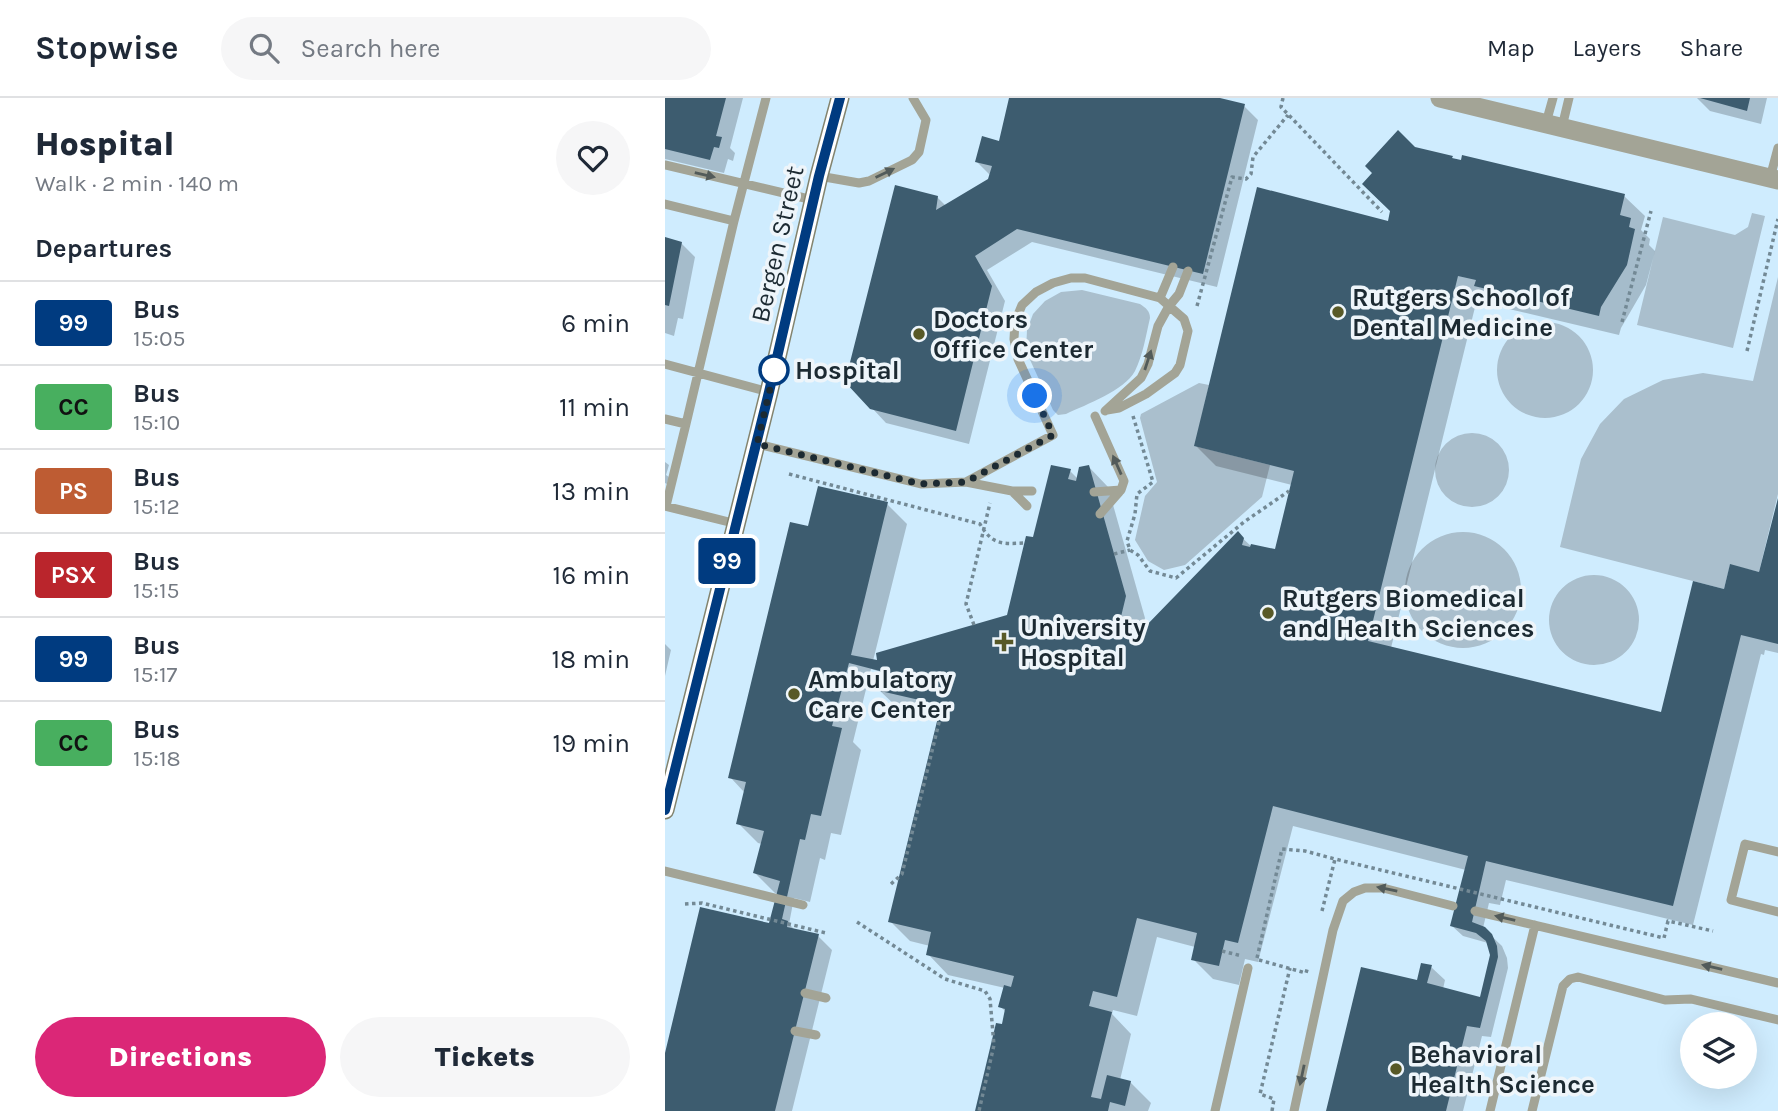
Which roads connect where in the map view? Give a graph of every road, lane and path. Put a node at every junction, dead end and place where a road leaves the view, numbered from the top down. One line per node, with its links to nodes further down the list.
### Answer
1 (766, 98): 14 (lane)
2 (840, 98): 12 (main road, Bergen Street)
3 (913, 98): 12 (lane, one-way to 3)
4 (1283, 98): 8 (path)
5 (1440, 98): 9 (street)
6 (1553, 98): 9 (lane)
7 (1569, 98): 9 (lane)
8 (1288, 115): 18 (path); 25 (path)
9 (1554, 126): 13 (street)
10 (1778, 148): 13 (lane)
11 (665, 165): 14 (lane, one-way to 14)
12 (819, 176): 15 (main road, Bergen Street)
13 (1774, 179)
14 (745, 185): 15 (lane); 20 (lane)
15 (814, 200): 30 (main road, Bergen Street)
16 (665, 204): 20 (lane)
17 (1651, 211): 26 (path)
18 (1382, 212)
19 (1778, 219): 27 (path)
20 (734, 221): 29 (lane)
21 (1173, 267): 23 (lane)
22 (1188, 271): 24 (lane)
23 (1160, 298): 24 (lane); 37 (lane)
24 (1169, 306): 24 (lane, one-way to 24)
25 (1198, 306)
26 (1622, 322)
27 (1747, 351)
28 (665, 364): 29 (lane)
29 (698, 372): 30 (lane); 34 (lane)
30 (769, 392): 35 (main road, Bergen Street)
31 (1133, 415): 50 (path)
32 (1095, 416): 38 (lane, one-way to 32)
33 (665, 419): 34 (lane)
34 (686, 424): 44 (lane)
35 (757, 444): 37 (lane); 47 (main road, Bergen Street)
36 (789, 474): 48 (path)
37 (966, 482): 39 (lane)
38 (1121, 489): 42 (lane); 46 (lane)
39 (1012, 491): 40 (lane); 45 (lane)
40 (1032, 491)
41 (1289, 491): 50 (path)
42 (1094, 492)
43 (990, 503): 48 (path)
44 (666, 506): 47 (lane)
45 (1027, 506)
46 (1100, 514)
47 (737, 523): 54 (main road, Bergen Street)
48 (984, 530): 49 (path); 52 (path)
49 (1024, 543)
50 (1130, 550): 51 (path)
51 (1114, 554)
52 (974, 625)
53 (944, 702): 58 (path)
54 (665, 810)
55 (1778, 852): 63 (lane)
56 (1335, 859): 67 (path)
57 (665, 871): 60 (lane)
58 (891, 884)
59 (684, 904): 66 (path)
60 (803, 905)
61 (1453, 906): 79 (lane, one-way to 79)
62 (1475, 911): 65 (lane, one-way to 62)
63 (1778, 912)
64 (857, 922): 76 (path)
65 (1535, 925): 70 (lane, one-way to 65); 80 (lane)
66 (826, 933)
67 (1257, 960)
68 (1248, 968): 77 (lane)
69 (1290, 968): 78 (path)
70 (1778, 983)
71 (804, 993): 72 (lane)
72 (826, 998)
73 (1778, 1020): 81 (lane)
74 (795, 1031): 75 (lane)
75 (816, 1035)
76 (979, 1111)
77 (1215, 1111)
78 (1272, 1111)
79 (1294, 1111)
80 (1490, 1111)
81 (1532, 1111)

